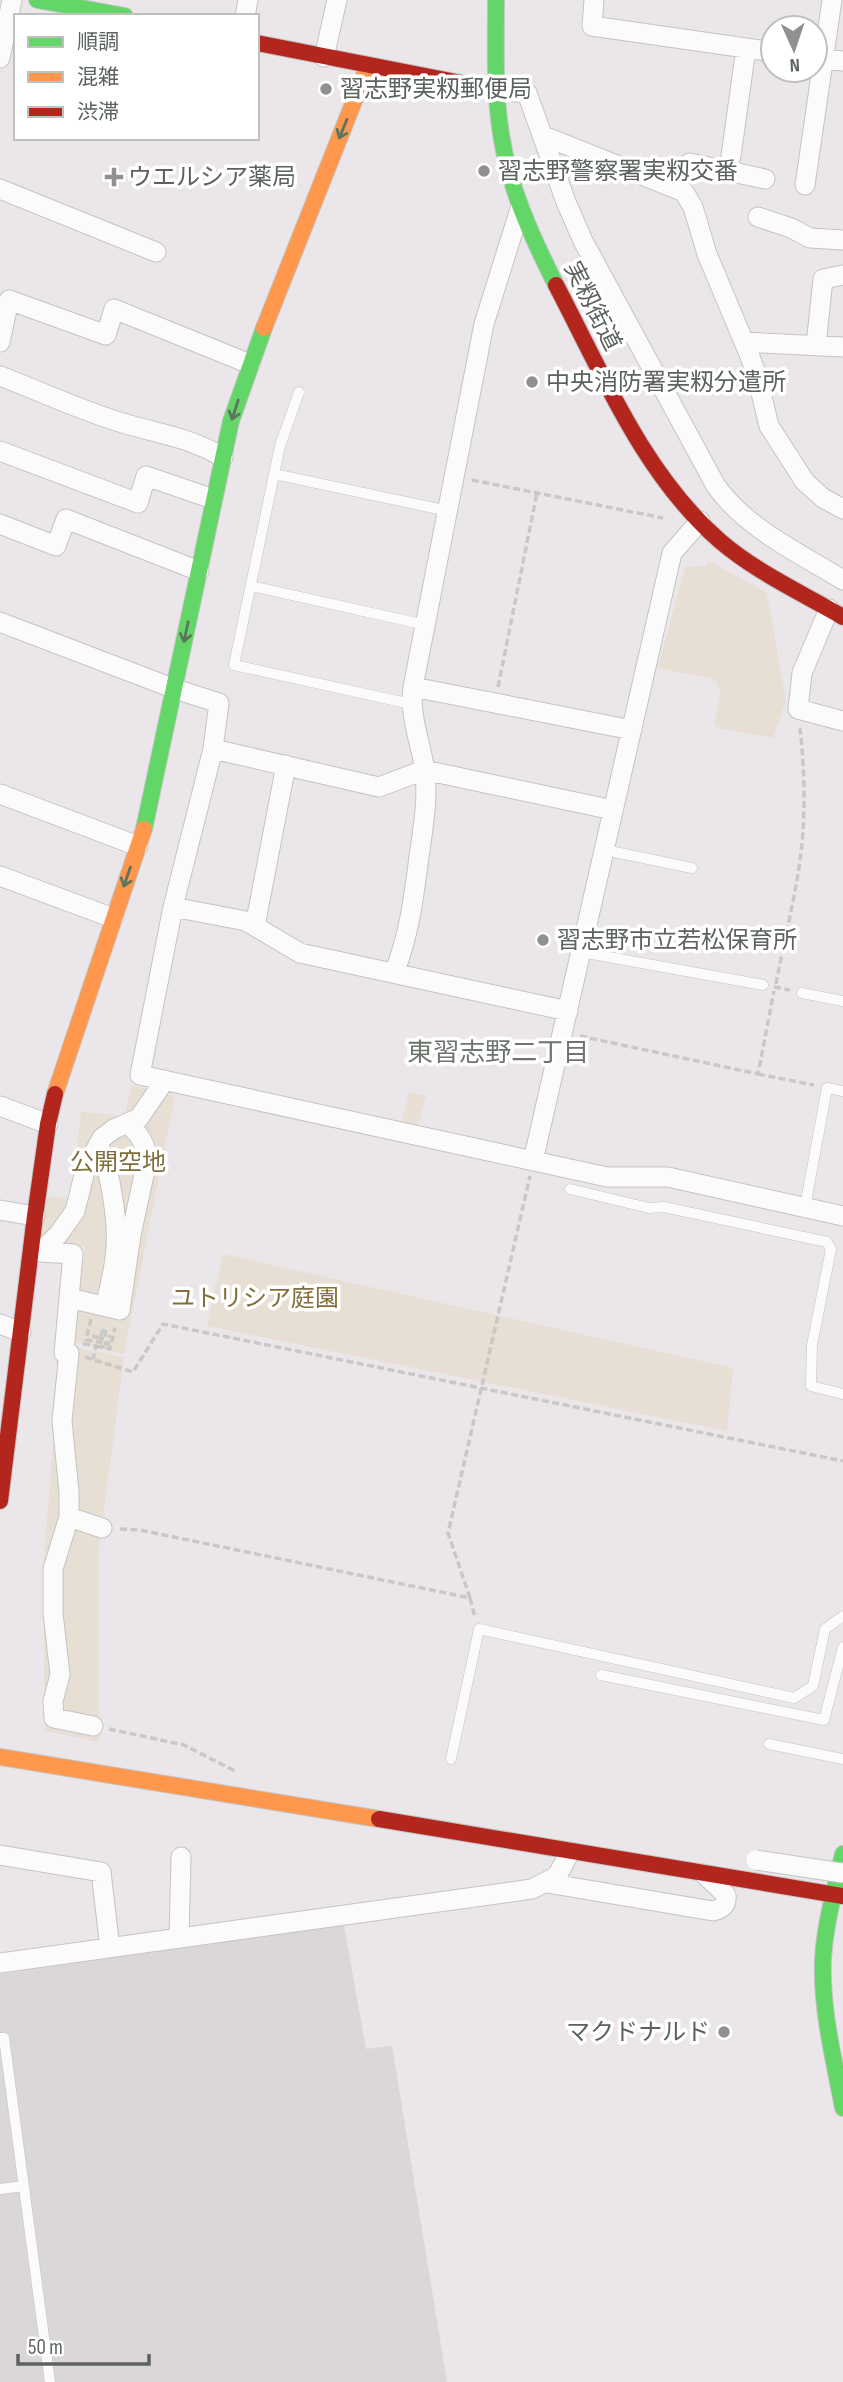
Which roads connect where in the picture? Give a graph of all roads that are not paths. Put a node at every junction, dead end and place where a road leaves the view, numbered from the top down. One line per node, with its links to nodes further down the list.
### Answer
1 (12, 0): 13 (street)
2 (37, 0): 7 (street)
3 (337, 0): 12 (street)
4 (496, 0): 16 (street, 実籾街道)
5 (594, 0): 10 (street)
6 (832, 0): 8 (street)
7 (114, 14)
8 (829, 35)
9 (259, 43): 12 (street)
10 (746, 48): 11 (street); 18 (street)
11 (759, 50)
12 (324, 57): 14 (street)
13 (0, 58)
14 (368, 66): 16 (street); 32 (street, one-way to 32)
15 (823, 84): 20 (street)
16 (497, 90): 17 (street); 23 (street, 実籾街道)
17 (544, 136): 21 (street); 44 (street)
18 (731, 156)
19 (765, 179): 21 (street)
20 (805, 185)
21 (676, 187): 29 (street)
22 (0, 189): 26 (street)
23 (520, 209): 40 (street); 42 (street, 実籾街道)
24 (758, 217): 25 (street)
25 (843, 240)
26 (156, 252)
27 (843, 275): 30 (street)
28 (0, 342): 32 (street)
29 (744, 342): 30 (street); 39 (street)
30 (816, 345): 31 (street)
31 (843, 347)
32 (250, 364): 36 (street, one-way to 36)
33 (0, 376): 36 (street)
34 (299, 392): 37 (lane)
35 (0, 451): 38 (street)
36 (223, 457): 38 (street)
37 (274, 474): 40 (lane); 45 (lane)
38 (213, 499): 43 (street)
39 (843, 509)
40 (448, 511): 48 (street)
41 (0, 524): 43 (street)
42 (694, 528): 46 (street, 実籾街道); 52 (street)
43 (199, 571): 49 (street, one-way to 49)
44 (843, 580)
45 (251, 586): 48 (lane); 50 (lane)
46 (836, 613): 51 (street)
47 (0, 622): 49 (street)
48 (426, 625): 50 (street)
49 (175, 689): 53 (street); 58 (street)
50 (412, 695): 52 (street); 55 (street)
51 (843, 721)
52 (632, 730): 57 (street)
53 (213, 748): 54 (street); 62 (street)
54 (286, 765): 55 (street); 64 (street)
55 (424, 770): 57 (street); 66 (street)
56 (0, 794): 58 (street)
57 (614, 810): 59 (street)
58 (138, 846): 63 (street, one-way to 63)
59 (605, 850): 60 (lane); 65 (street)
60 (692, 868)
61 (0, 876): 63 (street)
62 (173, 906): 64 (street); 71 (street)
63 (113, 918): 74 (street)
64 (255, 926): 66 (street)
65 (581, 952): 67 (lane); 70 (street)
66 (394, 972): 70 (street)
67 (763, 985)
68 (802, 993): 69 (lane)
69 (843, 1001)
70 (568, 1011): 77 (street)
71 (165, 1080): 75 (street); 77 (street)
72 (843, 1091): 79 (lane)
73 (0, 1106): 74 (street)
74 (48, 1124): 81 (street)
75 (126, 1124): 76 (street); 84 (street)
76 (98, 1145): 83 (street); 84 (street)
77 (533, 1161): 79 (street)
78 (570, 1189): 87 (lane)
79 (805, 1207): 82 (street)
80 (0, 1210): 81 (street)
81 (35, 1216): 86 (street)
82 (843, 1216)
83 (69, 1298): 84 (street); 89 (street)
84 (104, 1317)
85 (0, 1324): 86 (street)
86 (21, 1332): 88 (street)
87 (843, 1394)
88 (0, 1501)
89 (69, 1517): 90 (street); 94 (street)
90 (92, 1524)
91 (843, 1616): 97 (lane)
92 (843, 1647): 93 (lane)
93 (601, 1675)
94 (93, 1726)
95 (769, 1744): 98 (lane)
96 (0, 1757): 99 (street)
97 (451, 1759)
98 (843, 1759)
99 (570, 1852): 104 (street); 106 (street)
100 (843, 1854): 107 (street)
101 (0, 1855): 109 (street)
102 (180, 1857): 108 (street)
103 (756, 1860): 105 (street, bridge)
104 (702, 1873): 106 (street); 107 (street)
105 (843, 1873)
106 (547, 1883): 108 (street)
107 (838, 1895): 111 (street)
108 (179, 1938): 109 (street)
109 (110, 1948): 110 (street)
110 (0, 1963)
111 (837, 2033): 113 (street)
112 (0, 2038): 114 (lane)
113 (842, 2101)
114 (23, 2186): 115 (lane); 116 (lane)
115 (0, 2189)
116 (50, 2382)

